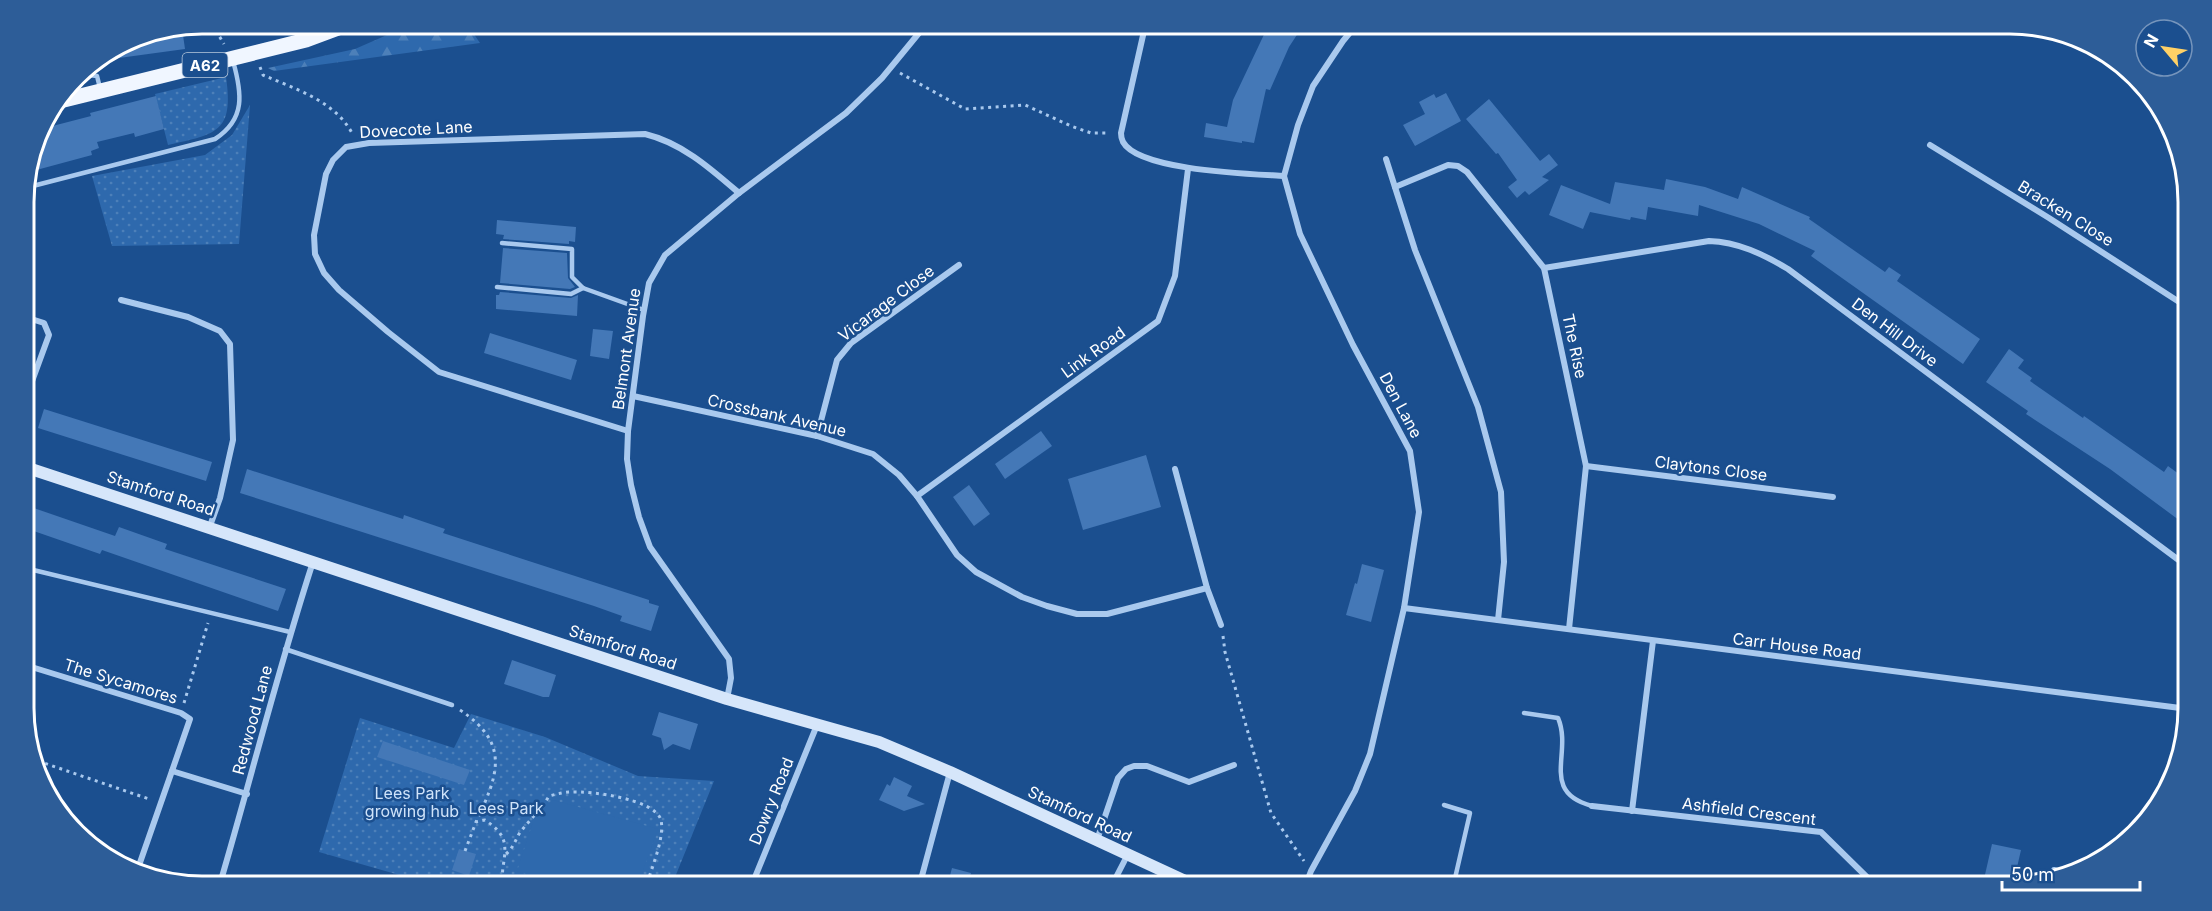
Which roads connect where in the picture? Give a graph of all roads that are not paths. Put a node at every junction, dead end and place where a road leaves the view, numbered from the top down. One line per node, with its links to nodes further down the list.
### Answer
1 (320, 35): 5 (main road, A62)
2 (916, 35): 15 (street, Belmont Avenue)
3 (1144, 35): 11 (street)
4 (1347, 35): 12 (street)
5 (233, 59): 7 (main road, A62); 13 (lane)
6 (93, 76): 7 (lane)
7 (100, 91): 8 (main road, A62)
8 (71, 98)
9 (1930, 145): 22 (street, Bracken Close)
10 (1386, 159): 14 (street)
11 (1188, 169): 12 (street); 32 (street, Link Road)
12 (1284, 176): 39 (street, Den Lane)
13 (36, 185)
14 (1395, 187): 18 (street, The Rise); 40 (street)
15 (739, 193): 23 (street, Belmont Avenue); 27 (street, Dovecote Lane)
16 (502, 243): 20 (lane)
17 (959, 265): 28 (street, Vicarage Close)
18 (1545, 268): 29 (street, The Rise); 35 (street, Den Hill Drive)
19 (497, 287): 20 (lane)
20 (583, 288): 23 (lane)
21 (121, 300): 34 (street)
22 (2178, 301)
23 (644, 310): 26 (street, Belmont Avenue)
24 (35, 320): 25 (street)
25 (35, 374)
26 (633, 396): 27 (street, Belmont Avenue); 28 (street, Crossbank Avenue)
27 (628, 431): 47 (street, Belmont Avenue)
28 (817, 436): 32 (street, Crossbank Avenue)
29 (1586, 465): 33 (street, Claytons Close); 42 (street, The Rise)
30 (1175, 469): 38 (street)
31 (34, 470): 34 (street, Stamford Road)
32 (917, 496): 38 (street, Crossbank Avenue)
33 (1833, 497)
34 (210, 526): 36 (street, Stamford Road)
35 (2178, 560)
36 (314, 561): 43 (street, Redwood Lane); 47 (street, Stamford Road)
37 (34, 570): 43 (lane)
38 (1208, 588): 41 (street)
39 (1404, 608): 40 (street, Carr House Road); 67 (street, Den Lane)
40 (1498, 620): 42 (street, Carr House Road)
41 (1221, 625)
42 (1569, 629): 44 (street, Carr House Road)
43 (290, 632): 45 (street, Redwood Lane)
44 (1653, 641): 49 (street, Carr House Road); 58 (street)
45 (285, 650): 48 (lane); 55 (street, Redwood Lane)
46 (34, 668): 53 (street, The Sycamores)
47 (727, 699): 51 (street, Stamford Road)
48 (452, 705)
49 (2178, 708)
50 (1524, 713): 57 (lane)
51 (817, 725): 54 (street, Stamford Road); 63 (street, Dowry Road)
52 (1234, 765): 59 (street)
53 (172, 771): 55 (street); 61 (street)
54 (950, 772): 59 (street, Stamford Road); 64 (street)
55 (247, 794): 62 (street, Redwood Lane)
56 (1444, 805): 68 (lane)
57 (1592, 806): 58 (street, Ashfield Crescent)
58 (1632, 811): 69 (street, Ashfield Crescent)
59 (1097, 840): 60 (street, Stamford Road)
60 (1128, 854): 65 (street); 66 (street, Stamford Road)
61 (139, 864)
62 (222, 876)
63 (755, 876)
64 (922, 876)
65 (1117, 876)
66 (1175, 876)
67 (1309, 876)
68 (1456, 876)
69 (1866, 876)

